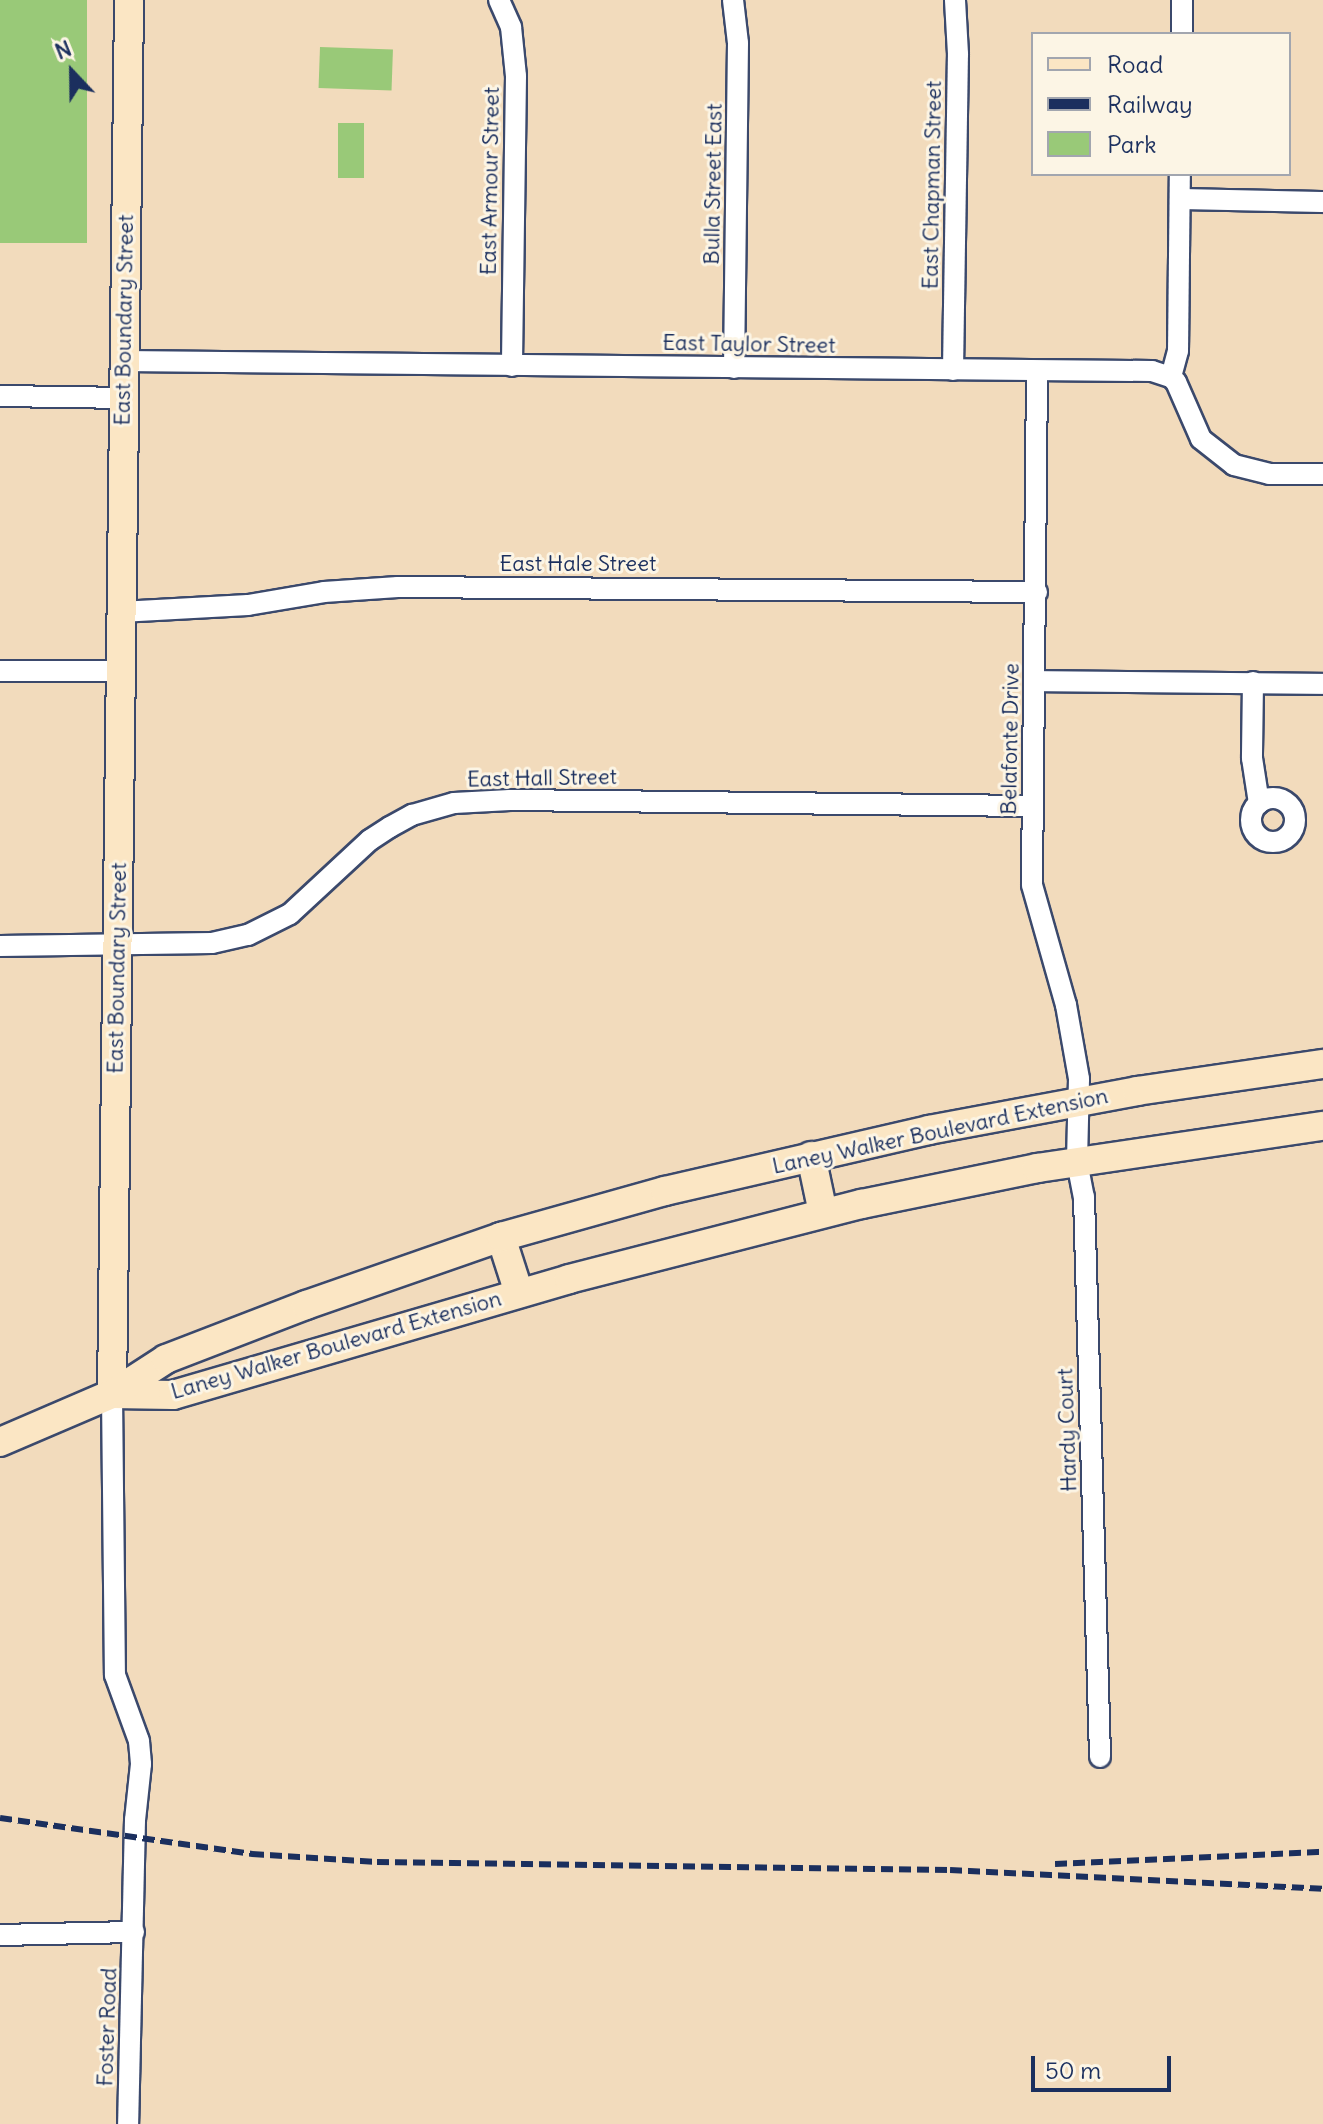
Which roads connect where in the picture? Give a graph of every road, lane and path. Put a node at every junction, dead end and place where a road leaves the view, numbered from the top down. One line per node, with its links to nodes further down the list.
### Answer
1 (129, 0): 10 (main road, East Boundary Street)
2 (499, 0): 11 (street, East Armour Street)
3 (733, 0): 12 (street, Bulla Street East)
4 (955, 0): 13 (street, East Chapman Street)
5 (1182, 0): 6 (street)
6 (1182, 32)
7 (1180, 176): 8 (street)
8 (1180, 199): 9 (street); 15 (street)
9 (1323, 202)
10 (123, 361): 11 (street, East Taylor Street); 17 (main road, East Boundary Street)
11 (512, 366): 12 (street, East Taylor Street)
12 (734, 368): 13 (street, East Taylor Street)
13 (953, 370): 14 (street, East Taylor Street)
14 (1037, 371): 15 (street, East Taylor Street); 19 (street, Belafonte Drive)
15 (1171, 377): 18 (street)
16 (0, 396): 17 (street)
17 (123, 398): 20 (main road, East Boundary Street)
18 (1323, 474)
19 (1037, 592): 20 (street, East Hale Street); 23 (street, Belafonte Drive)
20 (120, 612): 22 (main road, East Boundary Street)
21 (0, 671): 22 (street)
22 (119, 671): 28 (main road, East Boundary Street)
23 (1035, 681): 24 (street); 27 (street, Belafonte Drive)
24 (1253, 682): 25 (street); 26 (street)
25 (1323, 684)
26 (1259, 803)
27 (1033, 806): 28 (street, East Hall Street); 31 (street, Belafonte Drive)
28 (117, 945): 29 (street, East Hall Street); 38 (main road, East Boundary Street)
29 (0, 946)
30 (1323, 1064): 31 (main road, Laney Walker Boulevard Extension)
31 (1081, 1101): 33 (main road, Laney Walker Boulevard Extension); 34 (street, Hardy Court)
32 (1323, 1126): 34 (main road, Laney Walker Boulevard Extension)
33 (811, 1156): 35 (main road); 36 (main road, Laney Walker Boulevard Extension)
34 (1077, 1162): 35 (main road, Laney Walker Boulevard Extension); 40 (street, Hardy Court)
35 (823, 1213): 37 (main road, Laney Walker Boulevard Extension)
36 (501, 1237): 37 (main road); 38 (main road, Laney Walker Boulevard Extension)
37 (519, 1293): 38 (main road, Laney Walker Boulevard Extension)
38 (112, 1394): 39 (main road); 41 (street, East Boundary Street)
39 (0, 1442)
40 (1100, 1757)
41 (134, 1932): 42 (street); 43 (street, Foster Road)
42 (0, 1935)
43 (128, 2124)

